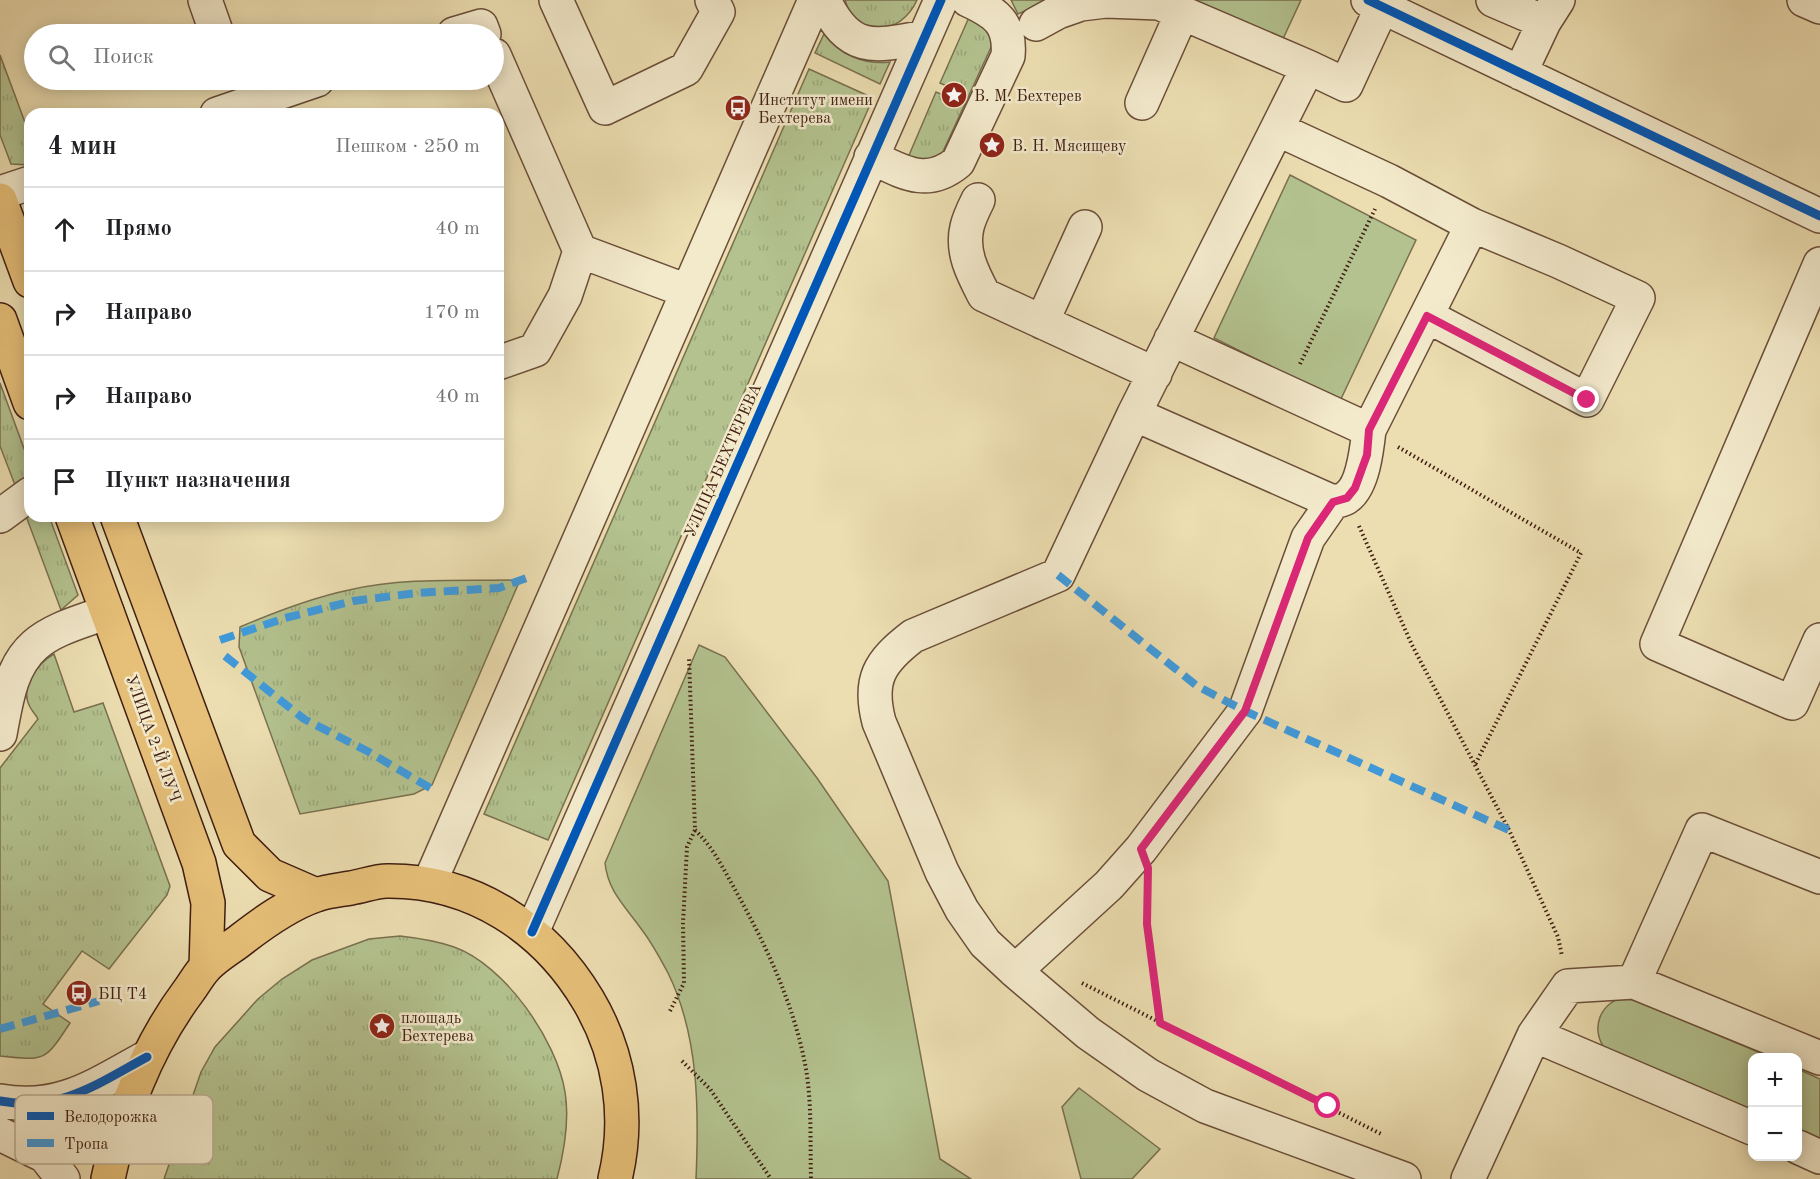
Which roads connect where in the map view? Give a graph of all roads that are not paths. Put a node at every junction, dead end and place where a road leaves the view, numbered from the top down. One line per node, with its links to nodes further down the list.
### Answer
1 (205, 0): 14 (street)
2 (556, 0): 3 (street)
3 (712, 0)
4 (815, 0): 35 (street)
5 (824, 0): 16 (street)
6 (941, 0): 16 (street, УЛИЦА БЕХТЕРЕВА)
7 (968, 0): 24 (street)
8 (1493, 0): 12 (street)
9 (1804, 0): 11 (street)
10 (1375, 4): 17 (street); 18 (street)
11 (1820, 7)
12 (1551, 11): 18 (street)
13 (1182, 13): 15 (street); 17 (street); 22 (street)
14 (213, 24)
15 (1036, 24)
16 (924, 37): 24 (street, УЛИЦА БЕХТЕРЕВА)
17 (1308, 67): 23 (street)
18 (1520, 73): 29 (street)
19 (504, 78): 32 (street)
20 (272, 90): 21 (street)
21 (231, 99)
22 (1142, 103)
23 (1277, 129): 30 (street); 39 (street)
24 (871, 158): 56 (street, УЛИЦА БЕХТЕРЕВА)
25 (24, 185): 26 (street)
26 (0, 193)
27 (0, 200): 34 (main road)
28 (978, 200): 38 (street)
29 (1820, 216)
30 (1472, 225): 36 (street); 36 (street)
31 (1085, 227): 38 (street)
32 (579, 251): 35 (street); 40 (street)
33 (1820, 264): 51 (street)
34 (24, 265)
35 (687, 291): 54 (street)
36 (1427, 316): 44 (street)
37 (0, 320): 42 (main road)
38 (1042, 322): 41 (street)
39 (1171, 339): 41 (street); 44 (street)
40 (504, 361)
41 (1155, 374): 43 (street)
42 (24, 386)
43 (1134, 414): 46 (street); 58 (street)
44 (1369, 430): 46 (street)
45 (24, 498): 47 (street)
46 (1340, 500): 58 (street)
47 (0, 516)
48 (74, 522): 50 (main road, УЛИЦА 2-Й ЛУЧ)
49 (119, 522): 55 (main road)
50 (107, 612): 52 (street); 57 (main road, УЛИЦА 2-Й ЛУЧ)
51 (1820, 640)
52 (0, 734)
53 (1820, 878): 59 (street)
54 (429, 884): 55 (main road); 56 (main road)
55 (316, 895): 57 (main road)
56 (532, 932): 74 (main road)
57 (206, 967): 61 (main road)
58 (1015, 971): 77 (street)
59 (1634, 981): 60 (street); 62 (street)
60 (1534, 1035): 67 (street); 78 (street)
61 (147, 1057): 63 (street); 64 (main road)
62 (1820, 1058)
63 (75, 1095)
64 (132, 1095)
65 (0, 1101): 66 (street)
66 (15, 1102)
67 (1748, 1126)
68 (0, 1134): 69 (street)
69 (15, 1141)
70 (1802, 1149): 71 (street)
71 (1820, 1157)
72 (51, 1164): 75 (street)
73 (112, 1164): 76 (main road)
74 (616, 1178)
75 (63, 1179)
76 (108, 1179)
77 (1404, 1179)
78 (1468, 1179)

